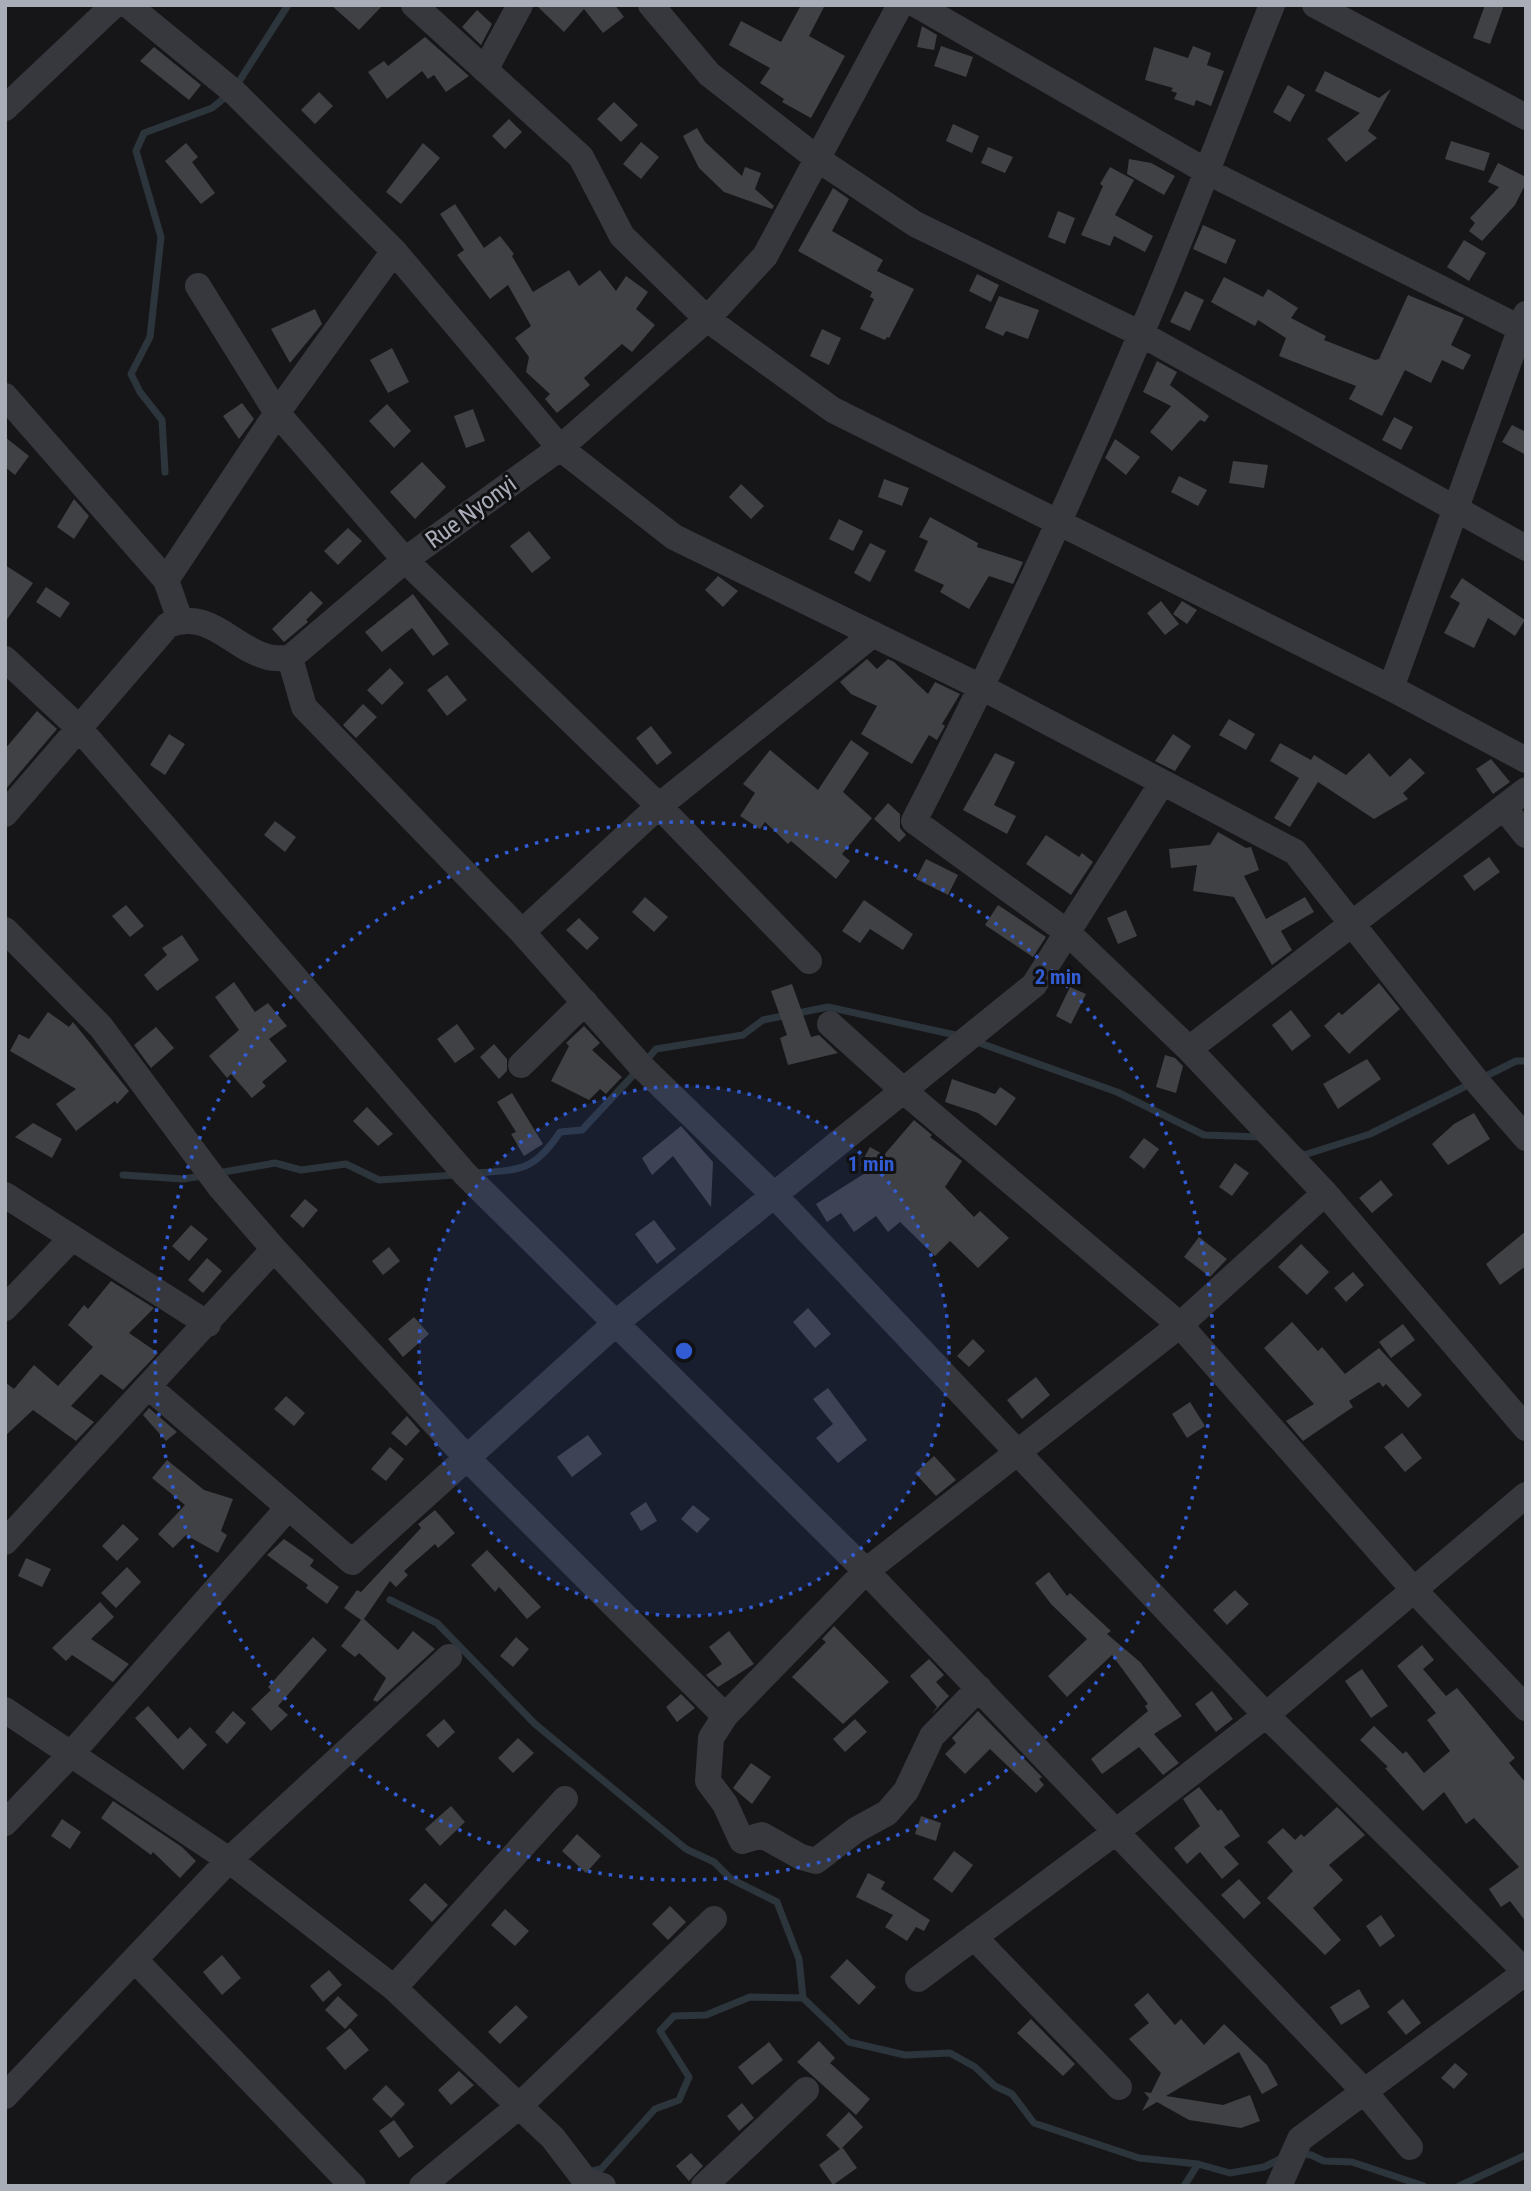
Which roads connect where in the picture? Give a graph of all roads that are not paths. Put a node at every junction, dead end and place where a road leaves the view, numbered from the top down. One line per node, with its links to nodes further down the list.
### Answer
1 (114, 5): 11 (street)
2 (128, 5): 15 (street)
3 (414, 5): 10 (street)
4 (520, 5): 10 (street)
5 (651, 5): 13 (street)
6 (900, 5): 13 (street, Rue Nyonyi)
7 (917, 5): 14 (street)
8 (1272, 5): 14 (street)
9 (1315, 5): 12 (street)
10 (485, 69): 17 (street)
11 (5, 107)
12 (1526, 117)
13 (819, 160): 17 (street, Rue Nyonyi); 19 (street)
14 (1206, 171): 18 (street); 19 (street)
15 (394, 251): 21 (street); 22 (street)
16 (198, 286): 21 (street)
17 (707, 318): 22 (street, Rue Nyonyi); 24 (street)
18 (1523, 324): 23 (street)
19 (1141, 334): 23 (street); 24 (street)
20 (5, 396): 27 (street)
21 (277, 413): 26 (street); 27 (street)
22 (560, 448): 26 (street, Rue Nyonyi); 29 (street)
23 (1457, 510): 25 (street); 33 (street)
24 (1059, 522): 32 (street); 33 (street)
25 (1526, 548)
26 (405, 560): 30 (street, Rue Nyonyi); 38 (street)
27 (166, 580): 28 (street)
28 (180, 620): 30 (street); 34 (street)
29 (873, 634): 32 (street); 38 (street)
30 (290, 658): 44 (street)
31 (5, 659): 34 (street)
32 (983, 688): 36 (street); 45 (street)
33 (1391, 688): 35 (street)
34 (78, 727): 40 (street); 59 (street)
35 (1526, 760)
36 (1162, 783): 42 (street); 45 (street)
37 (1526, 790): 39 (street)
38 (659, 806): 44 (street); 46 (street)
39 (1504, 808): 41 (street); 42 (street)
40 (5, 814)
41 (1526, 835)
42 (1352, 926): 49 (street); 52 (street)
43 (5, 930): 57 (street)
44 (522, 932): 47 (street)
45 (1067, 932): 49 (street); 51 (street)
46 (809, 961)
47 (585, 1002): 50 (street); 55 (street)
48 (830, 1024): 51 (street)
49 (1189, 1049): 53 (street)
50 (521, 1065)
51 (904, 1091): 55 (street); 61 (street)
52 (1526, 1139)
53 (1325, 1193): 61 (street); 63 (street)
54 (5, 1195): 56 (street)
55 (775, 1196): 59 (street); 64 (street)
56 (72, 1238): 58 (street); 60 (street)
57 (274, 1249): 60 (street); 65 (street)
58 (5, 1308)
59 (617, 1322): 65 (street); 69 (street)
60 (208, 1324): 62 (street)
61 (1180, 1325): 64 (street); 70 (street)
62 (149, 1387): 67 (street); 68 (street)
63 (1526, 1428)
64 (1018, 1453): 69 (street); 75 (street)
65 (467, 1458): 67 (street); 76 (street)
66 (1526, 1495): 70 (street)
67 (287, 1508): 77 (street)
68 (5, 1542)
69 (866, 1571): 72 (street); 76 (street)
70 (1412, 1589): 73 (street); 75 (street)
71 (449, 1657): 81 (street)
72 (978, 1688): 76 (street); 80 (street)
73 (1526, 1708)
74 (5, 1710): 77 (street)
75 (1266, 1715): 80 (street); 85 (street)
76 (725, 1716)
77 (71, 1754): 79 (street); 81 (street)
78 (565, 1798): 87 (street)
79 (5, 1823)
80 (1117, 1831): 83 (street); 90 (street)
81 (229, 1860): 84 (street); 87 (street)
82 (714, 1919): 92 (street)
83 (974, 1937): 86 (street); 88 (street)
84 (135, 1960): 91 (street); 95 (street)
85 (1526, 1972): 90 (street)
86 (918, 1979)
87 (394, 1988): 92 (street)
88 (1119, 2087)
89 (806, 2090): 97 (street)
90 (1363, 2090): 93 (street); 98 (street)
91 (5, 2096)
92 (519, 2106): 94 (street); 96 (street)
93 (1410, 2147)
94 (589, 2179)
95 (353, 2186)
96 (422, 2186)
97 (704, 2186)
98 (1279, 2186)

